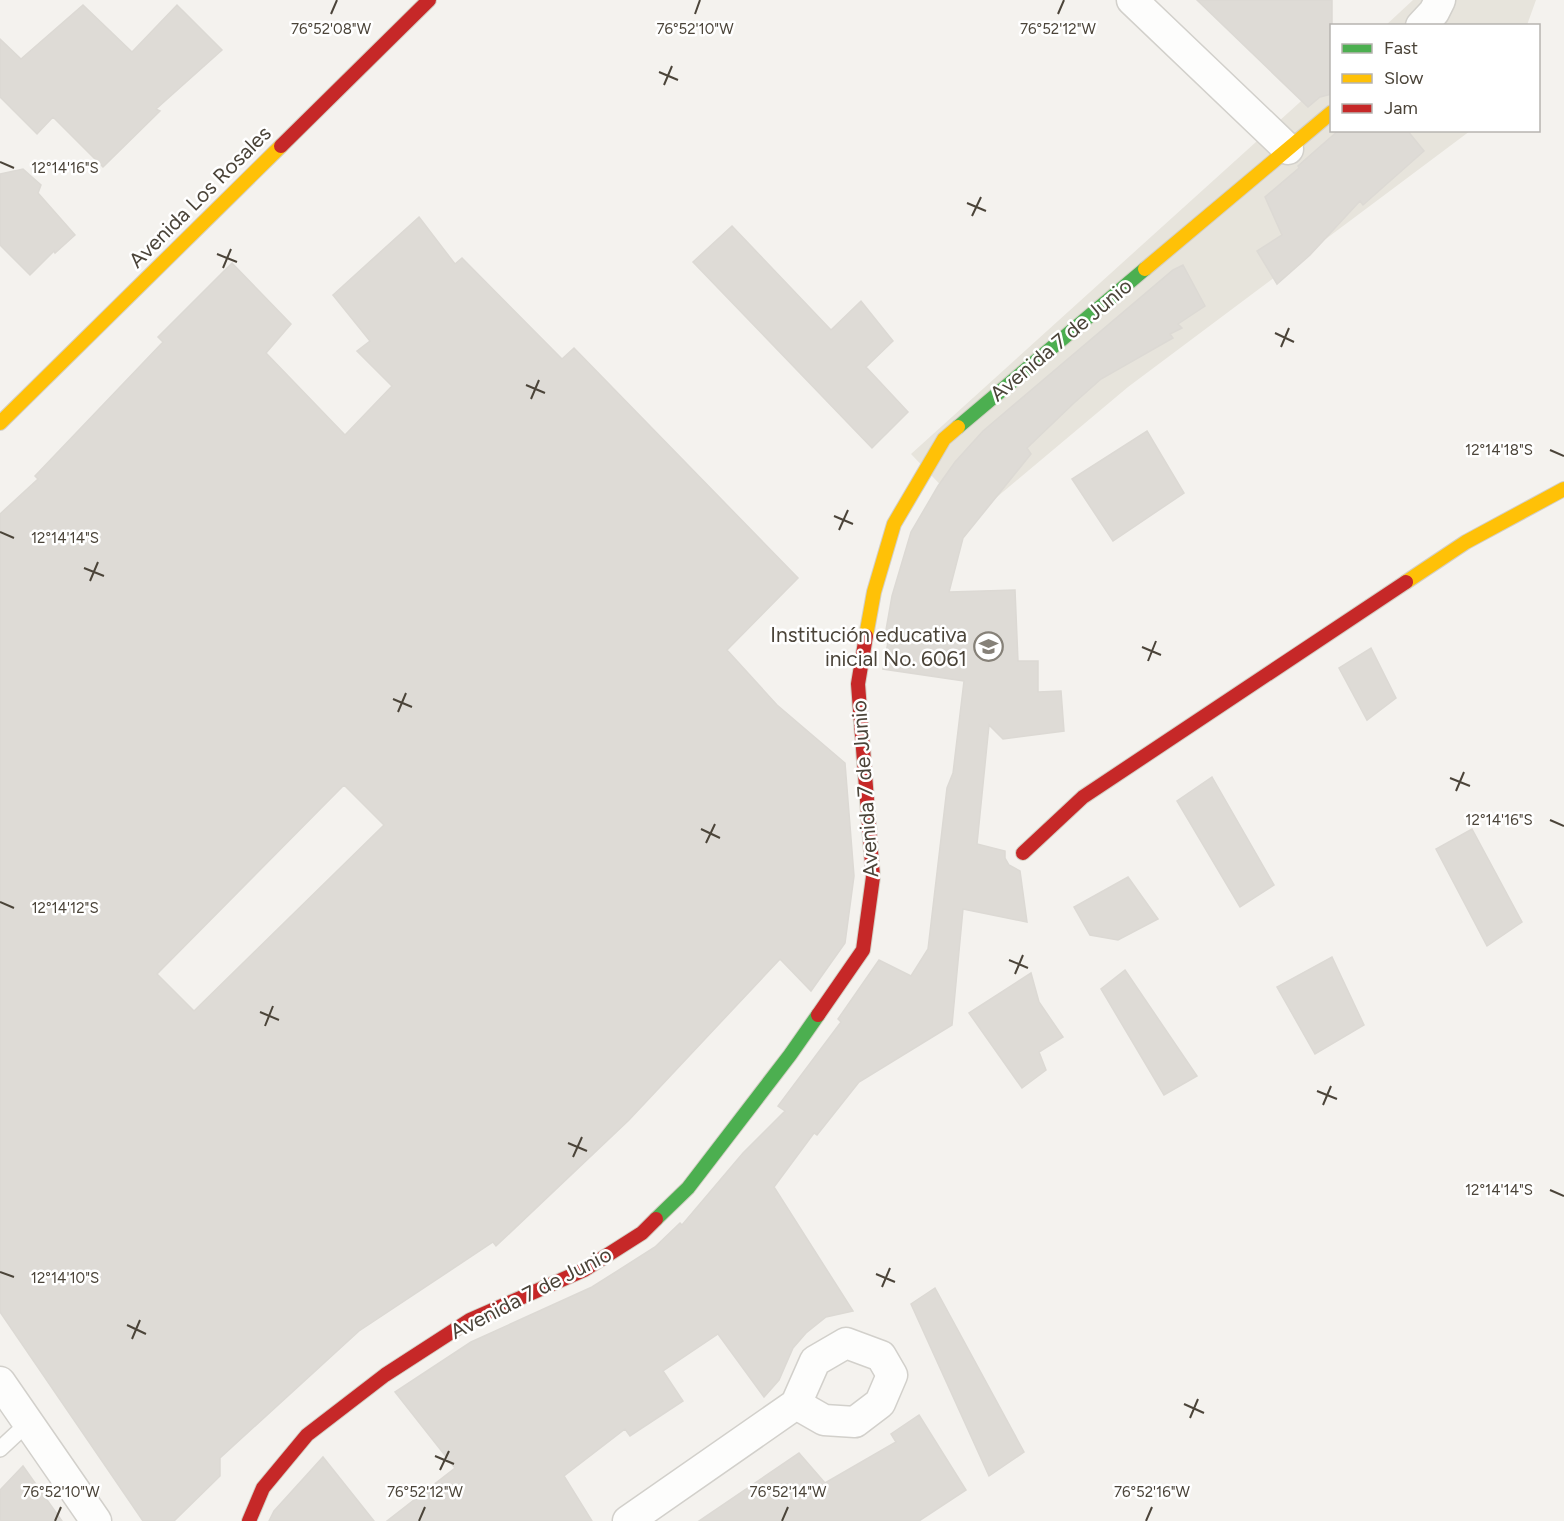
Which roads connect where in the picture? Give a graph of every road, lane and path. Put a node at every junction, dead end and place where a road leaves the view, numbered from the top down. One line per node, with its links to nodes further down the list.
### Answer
1 (429, 0): 7 (street, Avenida Los Rosales)
2 (1132, 0): 6 (street)
3 (1440, 0): 4 (street)
4 (1423, 24)
5 (1330, 114): 6 (street, Avenida 7 de Junio)
6 (1288, 149): 15 (street, Avenida 7 de Junio)
7 (0, 423)
8 (1564, 489): 9 (street)
9 (1023, 853)
10 (0, 1382): 12 (street)
11 (796, 1404): 16 (street)
12 (29, 1422): 13 (lane); 14 (street)
13 (0, 1449)
14 (96, 1521)
15 (249, 1521)
16 (628, 1521)

